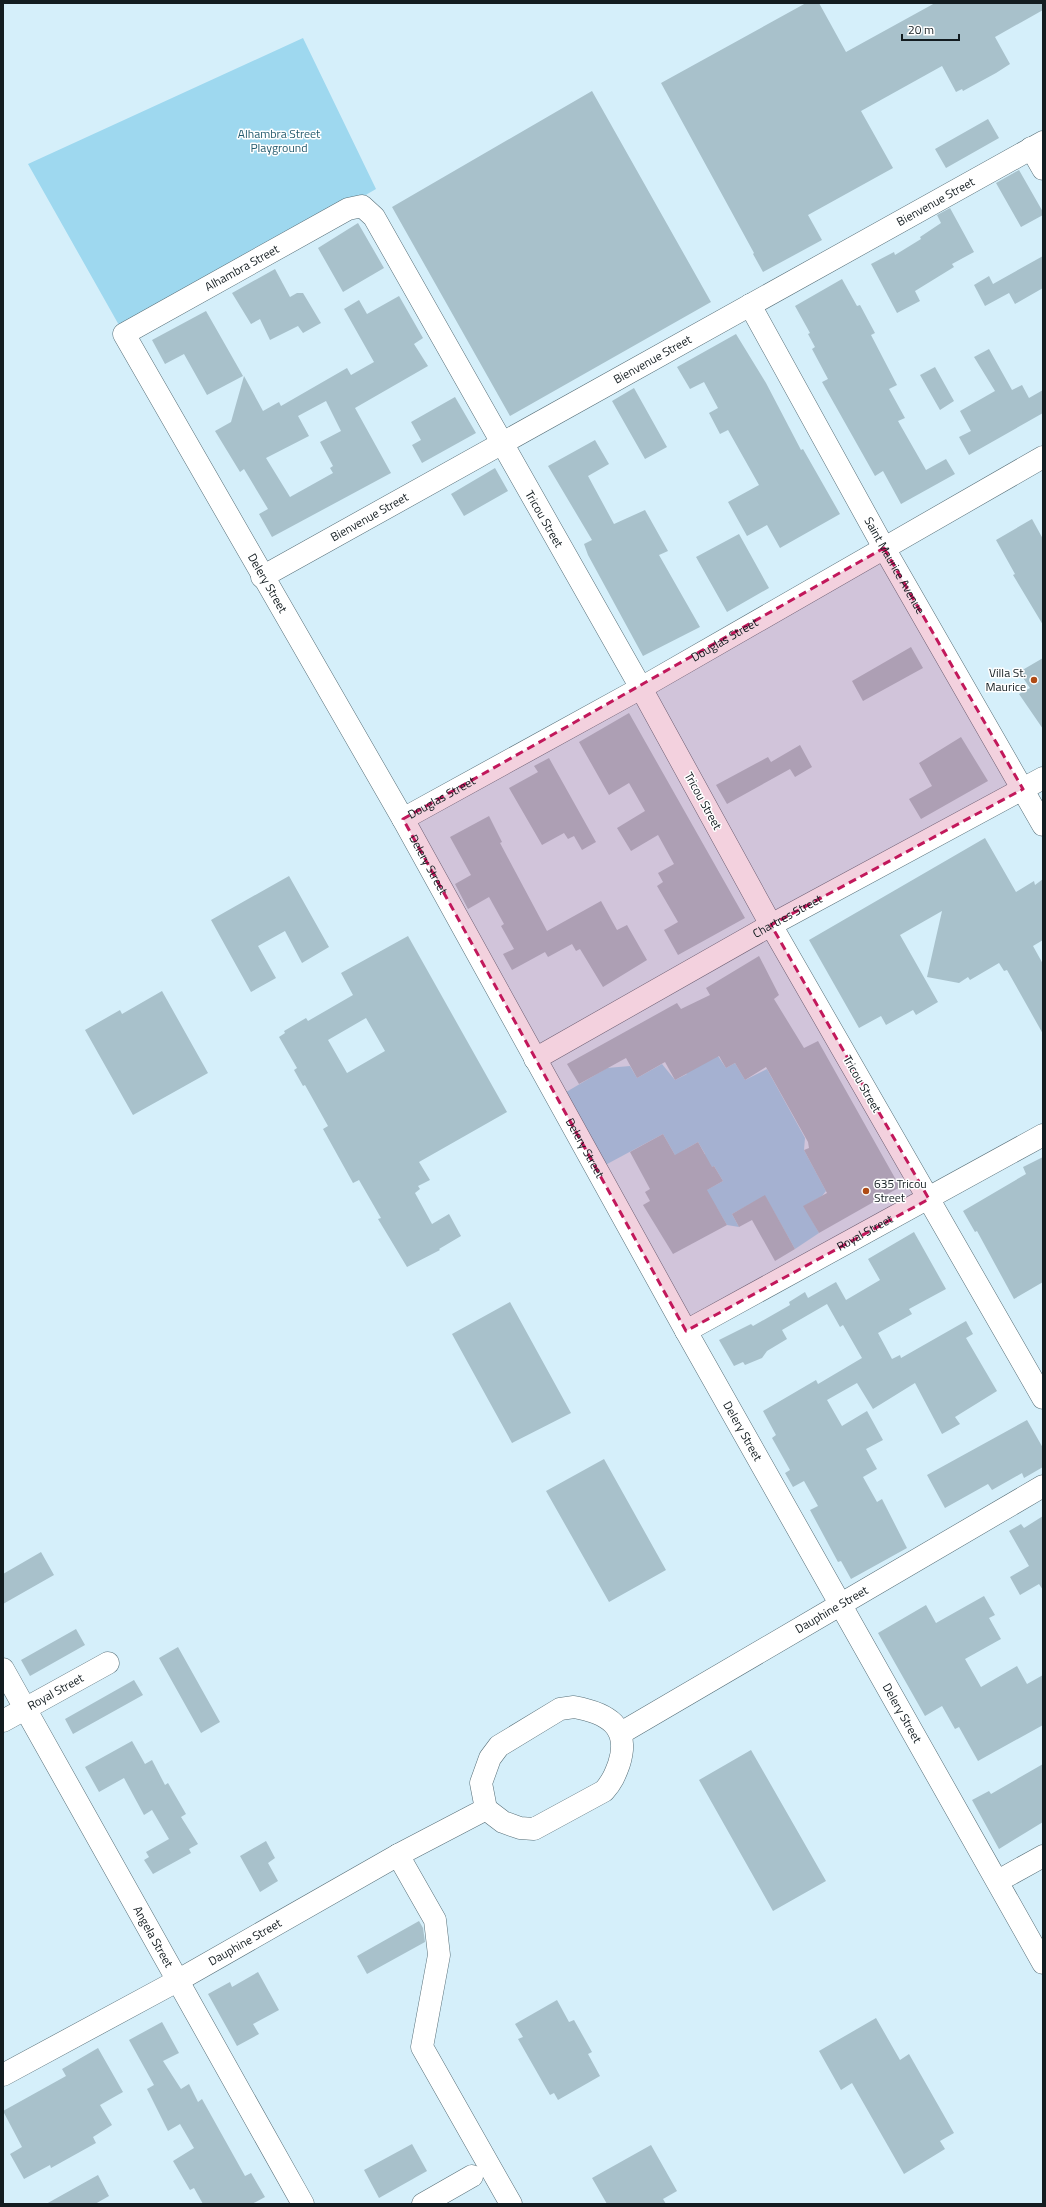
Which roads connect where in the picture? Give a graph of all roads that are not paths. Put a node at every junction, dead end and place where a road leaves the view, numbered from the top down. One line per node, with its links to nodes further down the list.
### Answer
1 (1037, 145): 2 (street); 4 (street, Bienvenue Street)
2 (1043, 170)
3 (362, 206): 5 (street, Alhambra Street); 6 (street, Tricou Street)
4 (750, 305): 6 (street, Bienvenue Street); 8 (street, Saint Maurice Avenue)
5 (124, 334): 9 (street, Delery Street)
6 (501, 444): 9 (street, Bienvenue Street); 10 (street, Tricou Street)
7 (1043, 457): 8 (street, Douglas Street)
8 (884, 548): 10 (street, Douglas Street); 12 (street, Saint Maurice Avenue)
9 (262, 577): 13 (street, Delery Street)
10 (641, 688): 13 (street, Douglas Street); 15 (street, Tricou Street)
11 (1043, 778): 12 (street, Chartres Street)
12 (1023, 789): 14 (street, Saint Maurice Avenue); 15 (street, Chartres Street)
13 (403, 819): 16 (street, Delery Street)
14 (1043, 825)
15 (771, 925): 16 (street, Chartres Street); 18 (street, Tricou Street)
16 (535, 1059): 19 (street, Delery Street)
17 (1043, 1135): 18 (street, Royal Street)
18 (929, 1199): 19 (street, Royal Street); 20 (street, Tricou Street)
19 (686, 1331): 22 (street, Delery Street)
20 (1043, 1398)
21 (1043, 1486): 22 (street, Dauphine Street)
22 (842, 1606): 27 (street, Dauphine Street); 31 (street, Delery Street)
23 (108, 1663): 25 (street, Royal Street)
24 (3, 1669): 25 (street, Angela Street)
25 (26, 1709): 26 (street, Royal Street); 33 (street, Angela Street)
26 (3, 1721)
27 (621, 1733): 28 (street); 28 (street)
28 (486, 1809): 29 (street, Dauphine Street)
29 (398, 1856): 33 (street, Dauphine Street); 38 (street)
30 (1043, 1856): 31 (street)
31 (998, 1881): 32 (street, Delery Street)
32 (1043, 1963)
33 (178, 1981): 34 (street, Dauphine Street); 36 (street, Angela Street)
34 (3, 2075)
35 (472, 2176): 37 (street)
36 (303, 2204)
37 (423, 2204)
38 (511, 2204)

